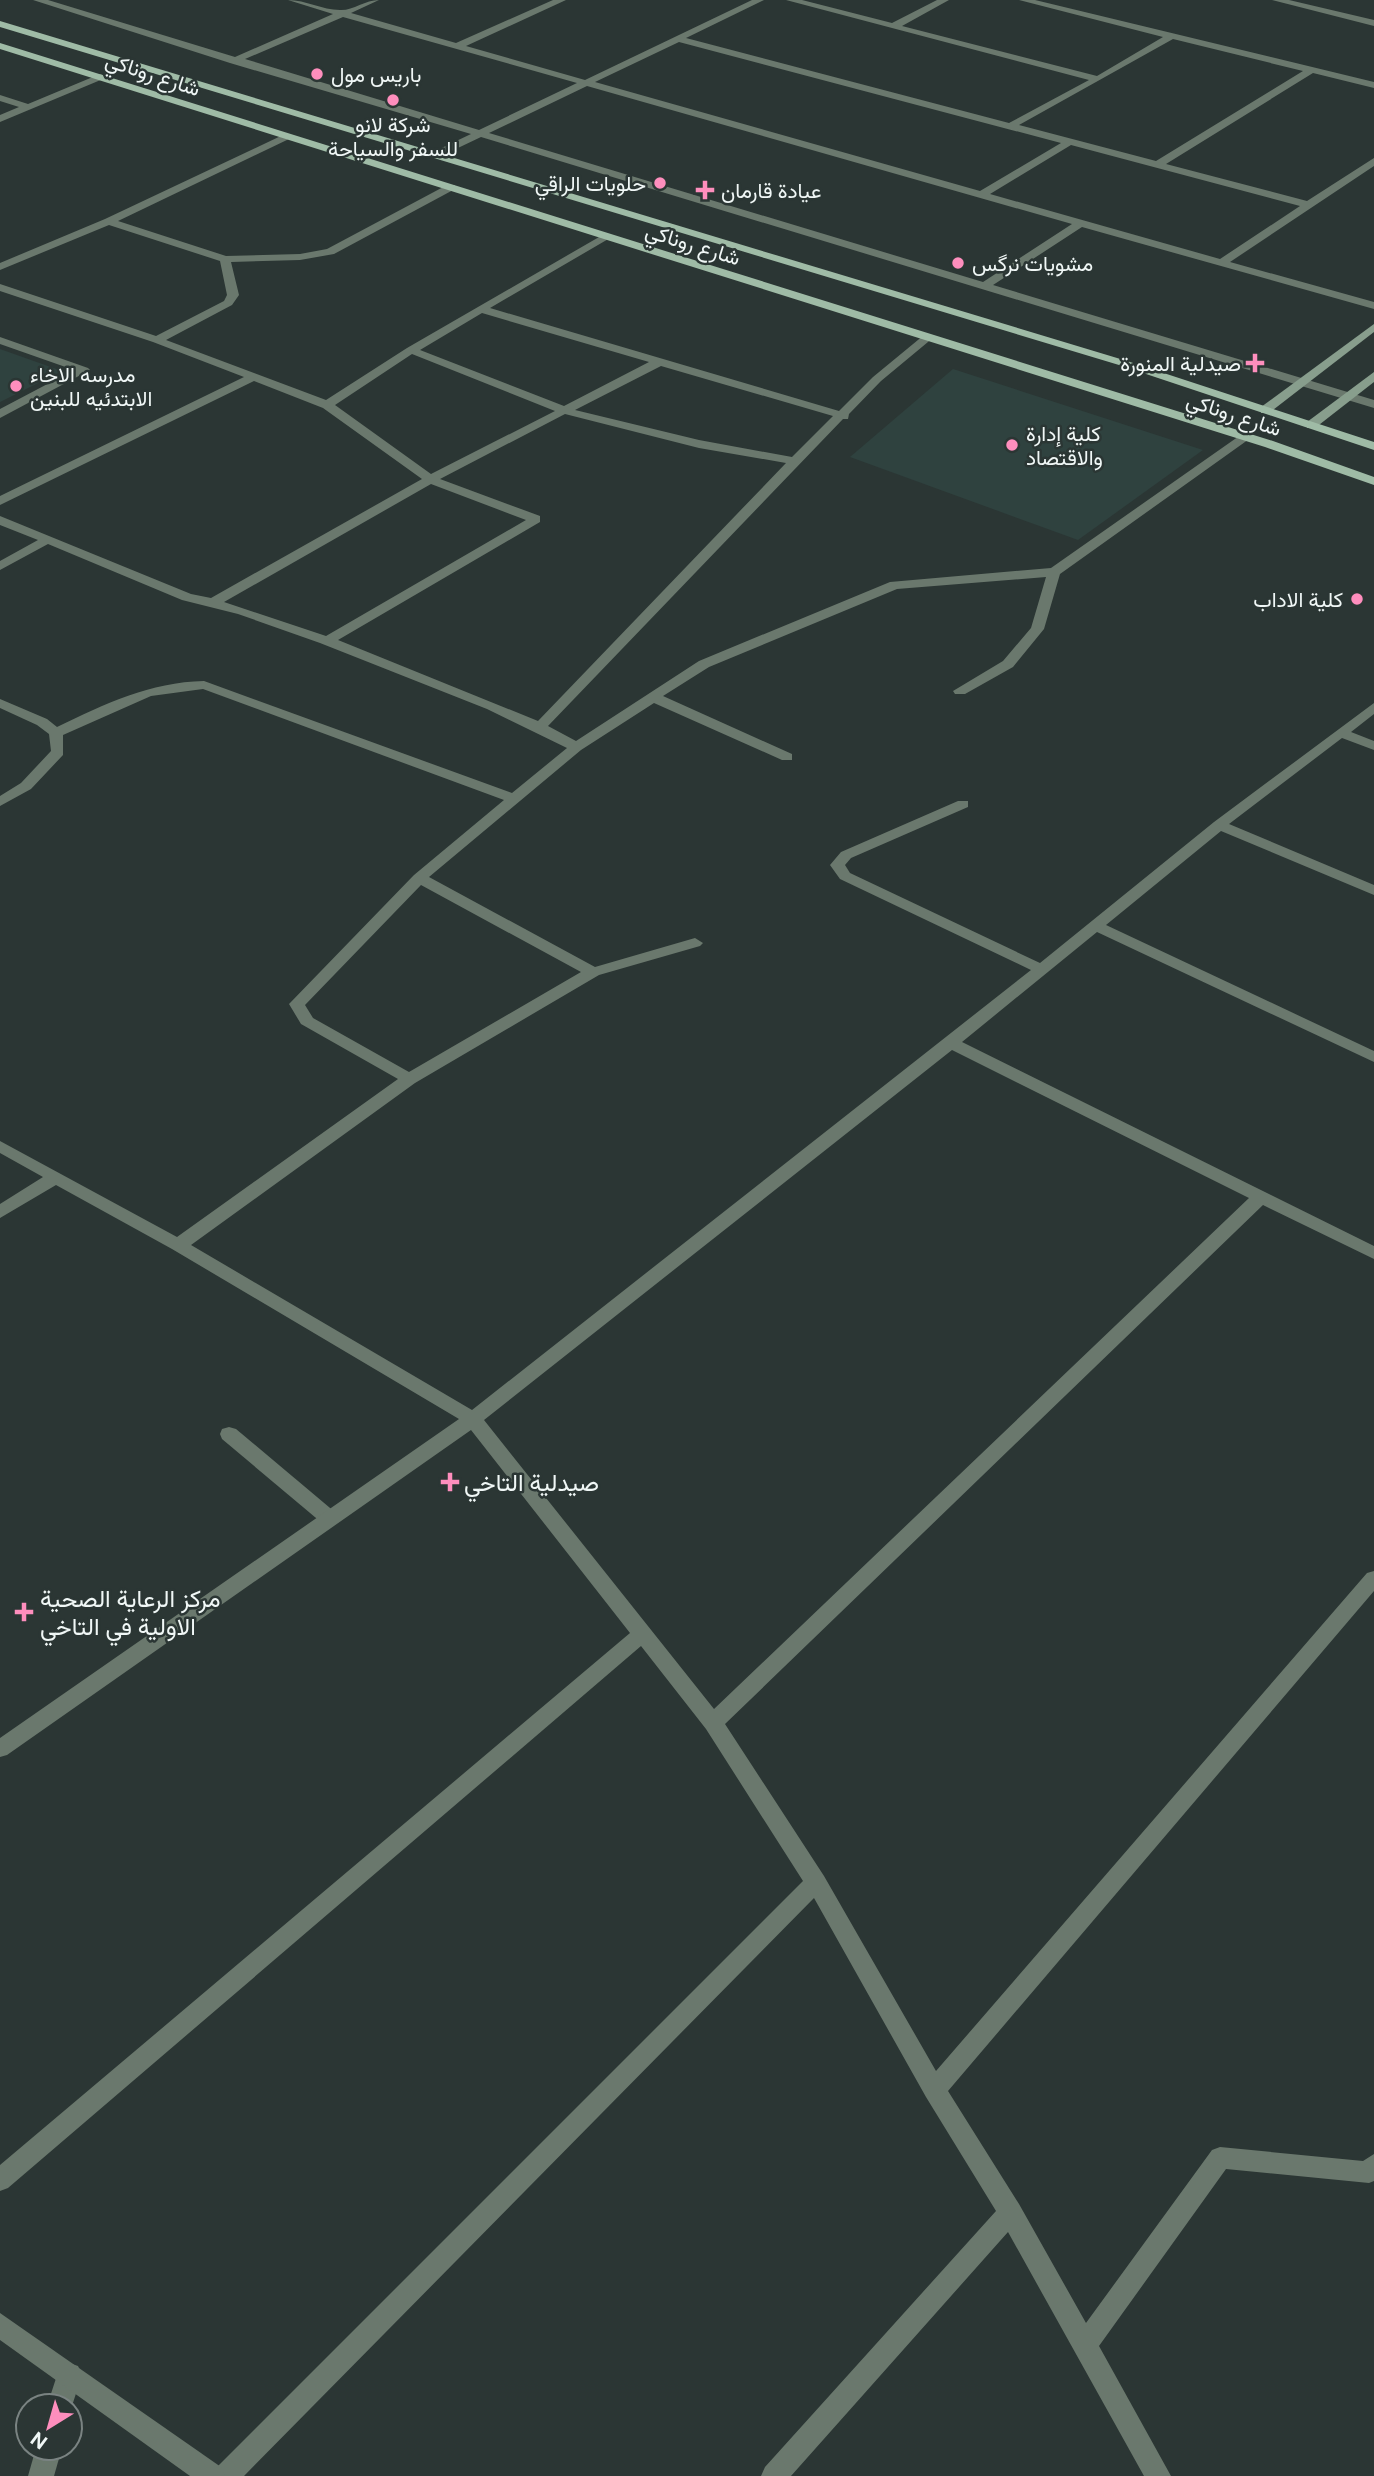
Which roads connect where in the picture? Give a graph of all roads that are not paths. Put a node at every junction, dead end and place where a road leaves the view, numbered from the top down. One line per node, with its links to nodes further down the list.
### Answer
1 (38, 0): 18 (street)
2 (293, 0): 10 (street)
3 (374, 0): 10 (street)
4 (561, 0): 17 (street)
5 (760, 0): 15 (street)
6 (791, 0): 13 (street)
7 (944, 0): 13 (street)
8 (1024, 0): 14 (street)
9 (1277, 0): 11 (street)
10 (342, 14): 17 (street); 18 (street)
11 (1374, 23)
12 (0, 24): 22 (main road, شارع روناكي)
13 (894, 26): 21 (street)
14 (1171, 36): 19 (street); 21 (street)
15 (678, 39): 23 (street); 29 (street)
16 (0, 46): 20 (main road, شارع روناكي)
17 (456, 47): 23 (street)
18 (233, 61): 30 (street)
19 (1311, 70): 24 (street); 35 (street)
20 (100, 77): 25 (main road, شارع روناكي); 27 (street)
21 (1097, 79): 29 (street)
22 (194, 83): 25 (main road); 33 (main road, شارع روناكي)
23 (583, 84): 30 (street); 37 (street)
24 (1374, 85)
25 (160, 96): 31 (main road, شارع روناكي)
26 (0, 98): 27 (street)
27 (29, 107): 28 (street)
28 (0, 119)
29 (1010, 126): 32 (street)
30 (481, 134): 33 (street); 45 (street)
31 (285, 137): 36 (main road, شارع روناكي); 39 (street)
32 (1069, 142): 35 (street); 37 (street)
33 (435, 155): 61 (main road, شارع روناكي)
34 (1374, 161): 38 (street)
35 (1157, 165): 38 (street)
36 (450, 187): 41 (main road, شارع روناكي); 42 (street)
37 (980, 195): 40 (street)
38 (1310, 205): 43 (street)
39 (109, 221): 42 (street); 44 (street)
40 (1080, 223): 43 (street); 45 (street)
41 (606, 236): 48 (street); 50 (main road, شارع روناكي)
42 (225, 258): 52 (street)
43 (1221, 263): 47 (street)
44 (0, 267)
45 (985, 285): 57 (street)
46 (0, 287): 52 (street)
47 (1374, 306)
48 (481, 309): 53 (street); 54 (street)
49 (1374, 327): 57 (main road)
50 (928, 337): 64 (street); 66 (main road, شارع روناكي)
51 (0, 340): 63 (street)
52 (157, 340): 56 (street)
53 (411, 350): 60 (street); 62 (street)
54 (657, 363): 62 (street); 64 (street)
55 (1374, 376): 58 (main road)
56 (253, 377): 60 (street); 71 (street)
57 (1303, 382): 58 (street); 61 (main road)
58 (1349, 396): 59 (street); 65 (main road)
59 (1374, 404)
60 (327, 405): 69 (street)
61 (1265, 410): 65 (main road, شارع روناكي)
62 (566, 411): 68 (street); 69 (street)
63 (0, 414)
64 (844, 416): 68 (street)
65 (1311, 425): 67 (main road, شارع روناكي)
66 (1246, 437): 70 (main road, شارع روناكي); 75 (street)
67 (1374, 446)
68 (795, 461): 82 (street)
69 (430, 480): 76 (street); 77 (street)
70 (1374, 481)
71 (0, 501)
72 (0, 520): 73 (street)
73 (47, 540): 74 (street); 76 (street)
74 (0, 566)
75 (1054, 572): 78 (street); 79 (street)
76 (214, 602): 77 (street)
77 (327, 641): 82 (street)
78 (960, 691)
79 (653, 697): 86 (street); 87 (street)
80 (0, 703): 83 (street)
81 (1374, 706): 84 (street)
82 (541, 726): 86 (street)
83 (56, 733): 88 (street); 89 (street)
84 (1342, 733): 85 (street); 91 (street)
85 (1374, 746)
86 (576, 747): 88 (street)
87 (787, 757)
88 (516, 799): 92 (street)
89 (0, 802)
90 (963, 804): 96 (street)
91 (1219, 825): 93 (street); 94 (street)
92 (419, 878): 97 (street); 100 (street)
93 (1374, 890)
94 (1096, 926): 96 (street); 99 (street)
95 (695, 943): 97 (street)
96 (1043, 970): 98 (street)
97 (593, 972): 100 (street)
98 (951, 1043): 103 (street); 107 (street)
99 (1374, 1057)
100 (408, 1079): 105 (street)
101 (0, 1146): 102 (street)
102 (56, 1177): 104 (street); 105 (street)
103 (1261, 1197): 106 (street); 112 (street)
104 (0, 1212)
105 (178, 1245): 107 (street)
106 (1374, 1252)
107 (473, 1419): 109 (street); 111 (street)
108 (229, 1434): 109 (street)
109 (329, 1518): 113 (street)
110 (1374, 1578): 115 (street)
111 (642, 1634): 112 (street); 117 (street)
112 (713, 1723): 114 (street)
113 (0, 1749)
114 (816, 1882): 115 (street); 124 (street)
115 (934, 2090): 118 (street)
116 (1374, 2165): 120 (street)
117 (0, 2180)
118 (1010, 2212): 120 (street); 125 (street)
119 (0, 2325): 121 (street)
120 (1085, 2344): 126 (street)
121 (69, 2375): 122 (street); 123 (street)
122 (64, 2392)
123 (212, 2476)
124 (226, 2476)
125 (774, 2476)
126 (1158, 2476)

